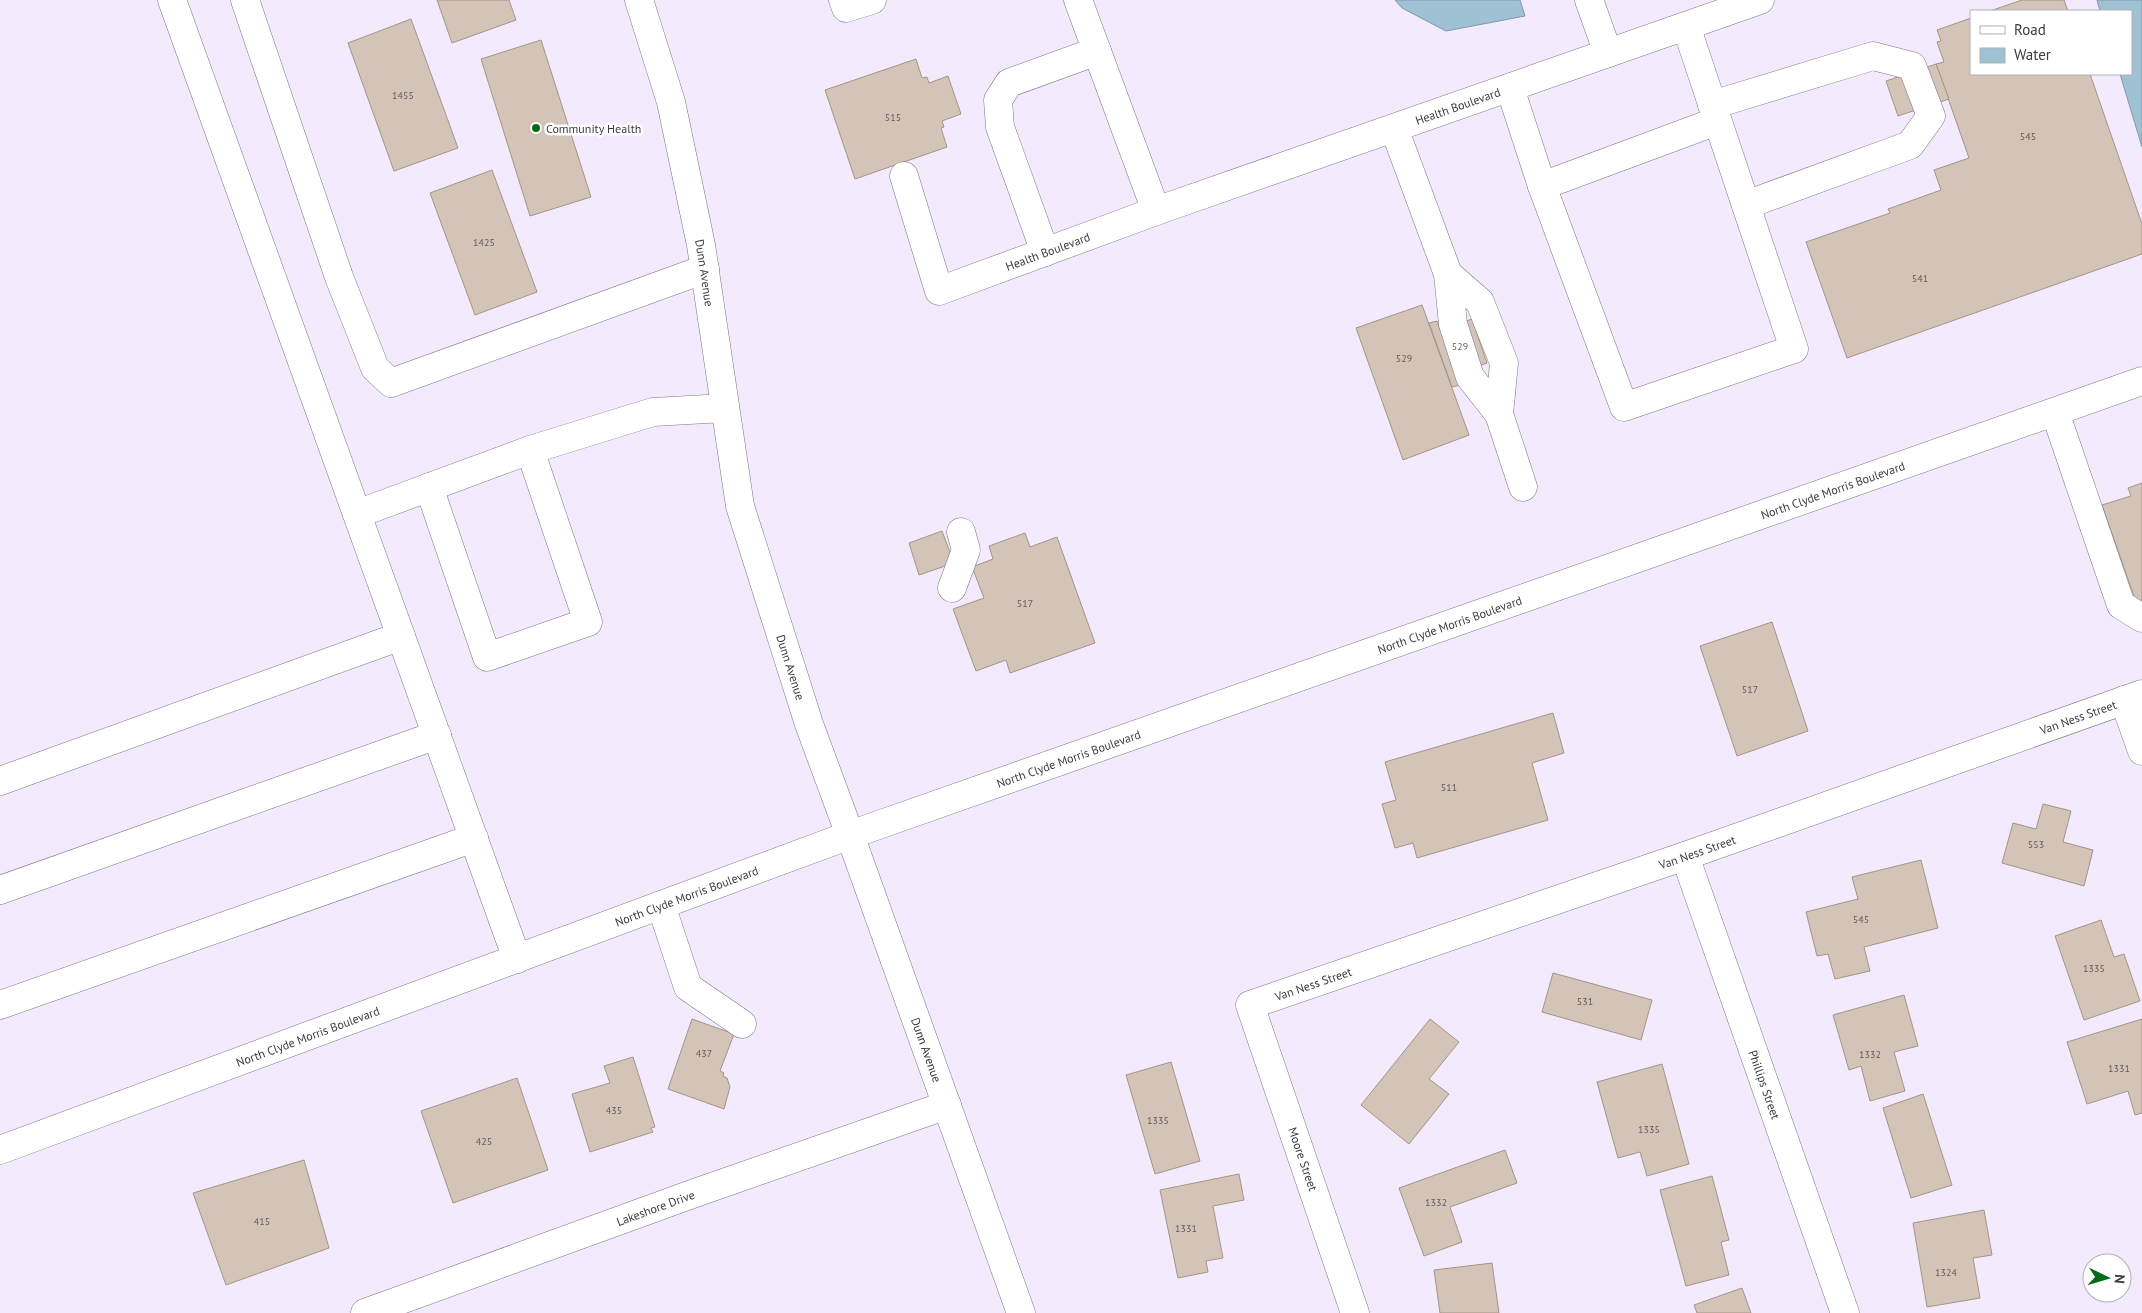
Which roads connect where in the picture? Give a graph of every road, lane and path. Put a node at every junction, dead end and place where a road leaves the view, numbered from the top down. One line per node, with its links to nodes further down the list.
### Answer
1 (172, 0): 29 (street)
2 (245, 0): 20 (street)
3 (639, 0): 20 (street, Dunn Avenue)
4 (844, 0): 5 (street)
5 (872, 0)
6 (1078, 0): 10 (street)
7 (1589, 0): 11 (street)
8 (1760, 0): 9 (street, Health Boulevard)
9 (1686, 26): 11 (street, Health Boulevard); 13 (street)
10 (1097, 50): 18 (street); 19 (street)
11 (1608, 53): 12 (street, Health Boulevard)
12 (1510, 88): 14 (street, Health Boulevard); 16 (street)
13 (1715, 113): 16 (street); 17 (street); 17 (street)
14 (1394, 128): 18 (street, Health Boulevard); 21 (street)
15 (904, 176): 19 (street, Health Boulevard)
16 (1542, 186): 17 (street)
17 (1746, 206)
18 (1156, 211): 19 (street, Health Boulevard)
19 (1045, 252)
20 (705, 268): 23 (street, Dunn Avenue)
21 (1448, 274): 25 (street); 25 (street)
22 (2142, 381): 24 (street, North Clyde Morris Boulevard)
23 (725, 408): 26 (street); 38 (street, Dunn Avenue)
24 (2055, 412): 32 (street); 38 (street, North Clyde Morris Boulevard)
25 (1499, 414): 28 (street)
26 (530, 450): 27 (street); 27 (street)
27 (429, 487): 29 (street)
28 (1523, 487)
29 (357, 514): 33 (street)
30 (961, 532): 31 (street)
31 (952, 588)
32 (2142, 618)
33 (401, 636): 35 (street); 37 (street)
34 (2133, 697): 36 (street); 40 (street, Van Ness Street)
35 (436, 735): 39 (street); 41 (street)
36 (2142, 750)
37 (0, 781)
38 (850, 835): 42 (street, North Clyde Morris Boulevard); 47 (street, Dunn Avenue)
39 (474, 838): 43 (street); 44 (street)
40 (1685, 856): 45 (street, Van Ness Street); 52 (street, Phillips Street)
41 (0, 890)
42 (661, 905): 43 (street, North Clyde Morris Boulevard); 46 (street)
43 (517, 959): 48 (street, North Clyde Morris Boulevard)
44 (0, 1005)
45 (1250, 1005): 51 (street, Moore Street)
46 (742, 1024)
47 (947, 1105): 49 (street, Lakeshore Drive); 50 (street, Dunn Avenue)
48 (0, 1150)
49 (365, 1313)
50 (1021, 1313)
51 (1355, 1313)
52 (1845, 1313)

